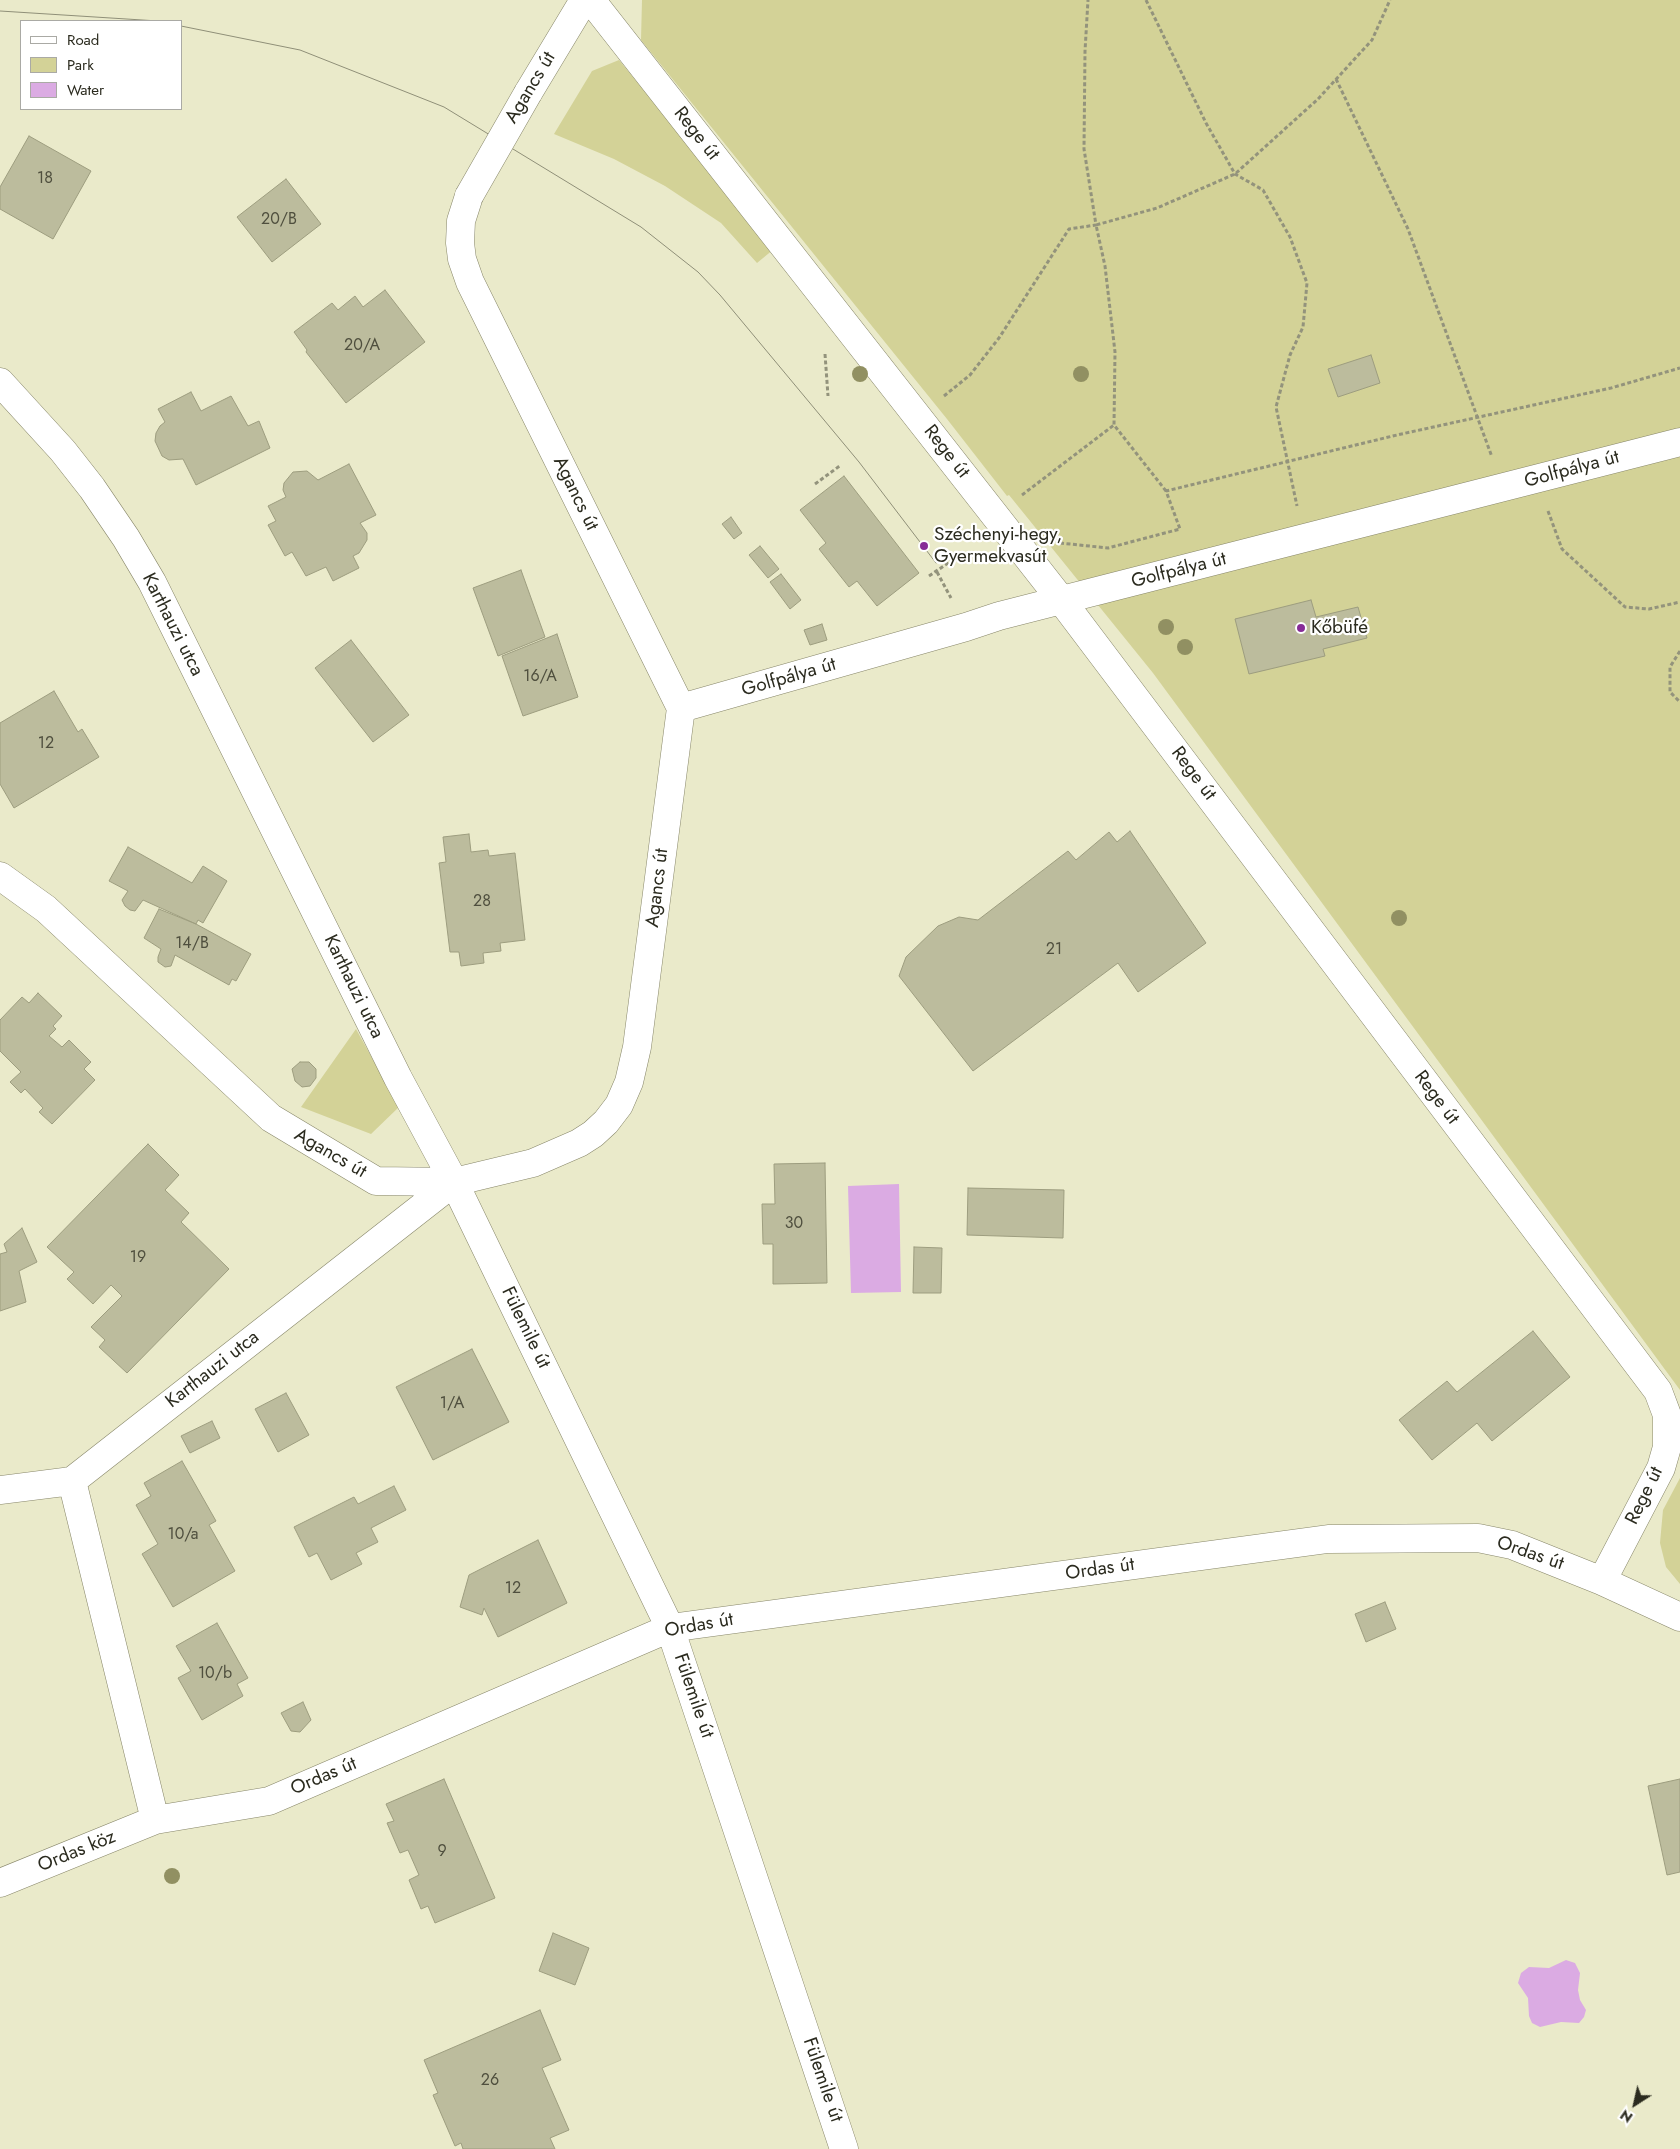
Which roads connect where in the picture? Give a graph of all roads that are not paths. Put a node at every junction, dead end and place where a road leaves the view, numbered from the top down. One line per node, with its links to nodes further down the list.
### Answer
1 (584, 0): 6 (street, Agancs út, bridge)
2 (591, 0): 5 (street, Rege út)
3 (0, 382): 8 (street, Karthauzi utca)
4 (1680, 442): 5 (street, Golfpálya út)
5 (1062, 601): 6 (street, Golfpálya út); 11 (street, Rege út)
6 (682, 708): 8 (street, Agancs út)
7 (0, 876): 8 (street, Agancs út)
8 (454, 1182): 9 (street, Karthauzi utca); 13 (street, Fülemile út)
9 (72, 1481): 10 (street); 14 (street)
10 (0, 1490)
11 (1602, 1581): 12 (street, Ordas út); 13 (street, Ordas út)
12 (1680, 1617)
13 (670, 1628): 14 (street, Ordas út); 16 (street, Fülemile út)
14 (155, 1820): 15 (street, Ordas köz)
15 (0, 1883)
16 (844, 2149)

